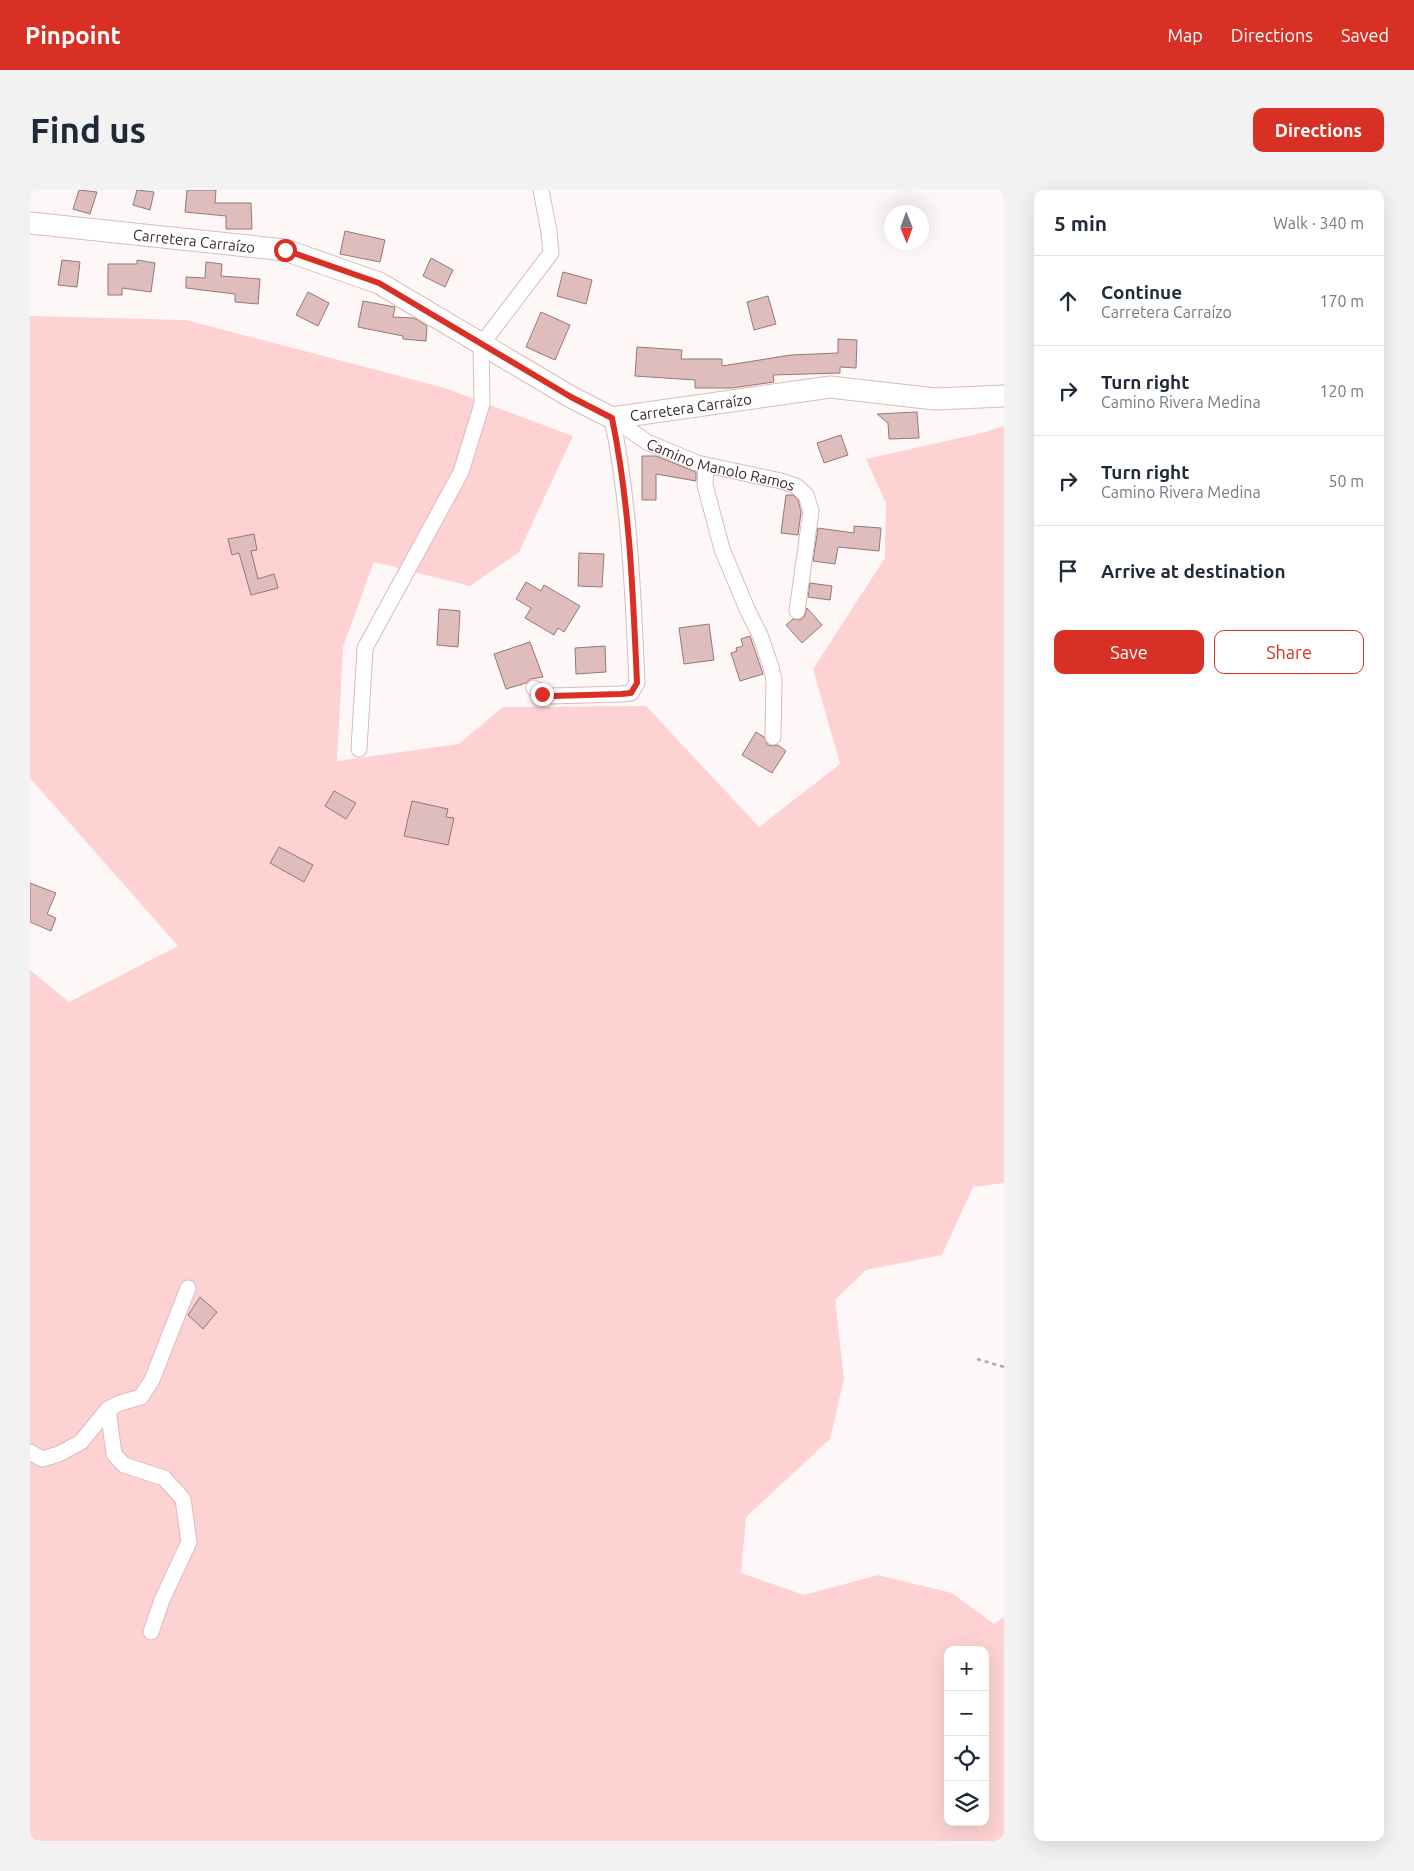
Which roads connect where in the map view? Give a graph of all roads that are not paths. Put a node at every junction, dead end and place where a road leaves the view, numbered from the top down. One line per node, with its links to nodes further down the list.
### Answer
1 (541, 190): 3 (street)
2 (30, 222): 3 (street, Carretera Carraízo)
3 (481, 345): 5 (street, Carretera Carraízo); 10 (street)
4 (1004, 396): 5 (street, Carretera Carraízo)
5 (612, 418): 6 (street, Camino Manolo Ramos); 8 (street)
6 (706, 466): 7 (street, Camino Manolo Ramos); 9 (street)
7 (796, 611)
8 (534, 688)
9 (773, 737)
10 (359, 749)
11 (188, 1288): 12 (street)
12 (108, 1409): 13 (street); 14 (street)
13 (30, 1452)
14 (151, 1632)

